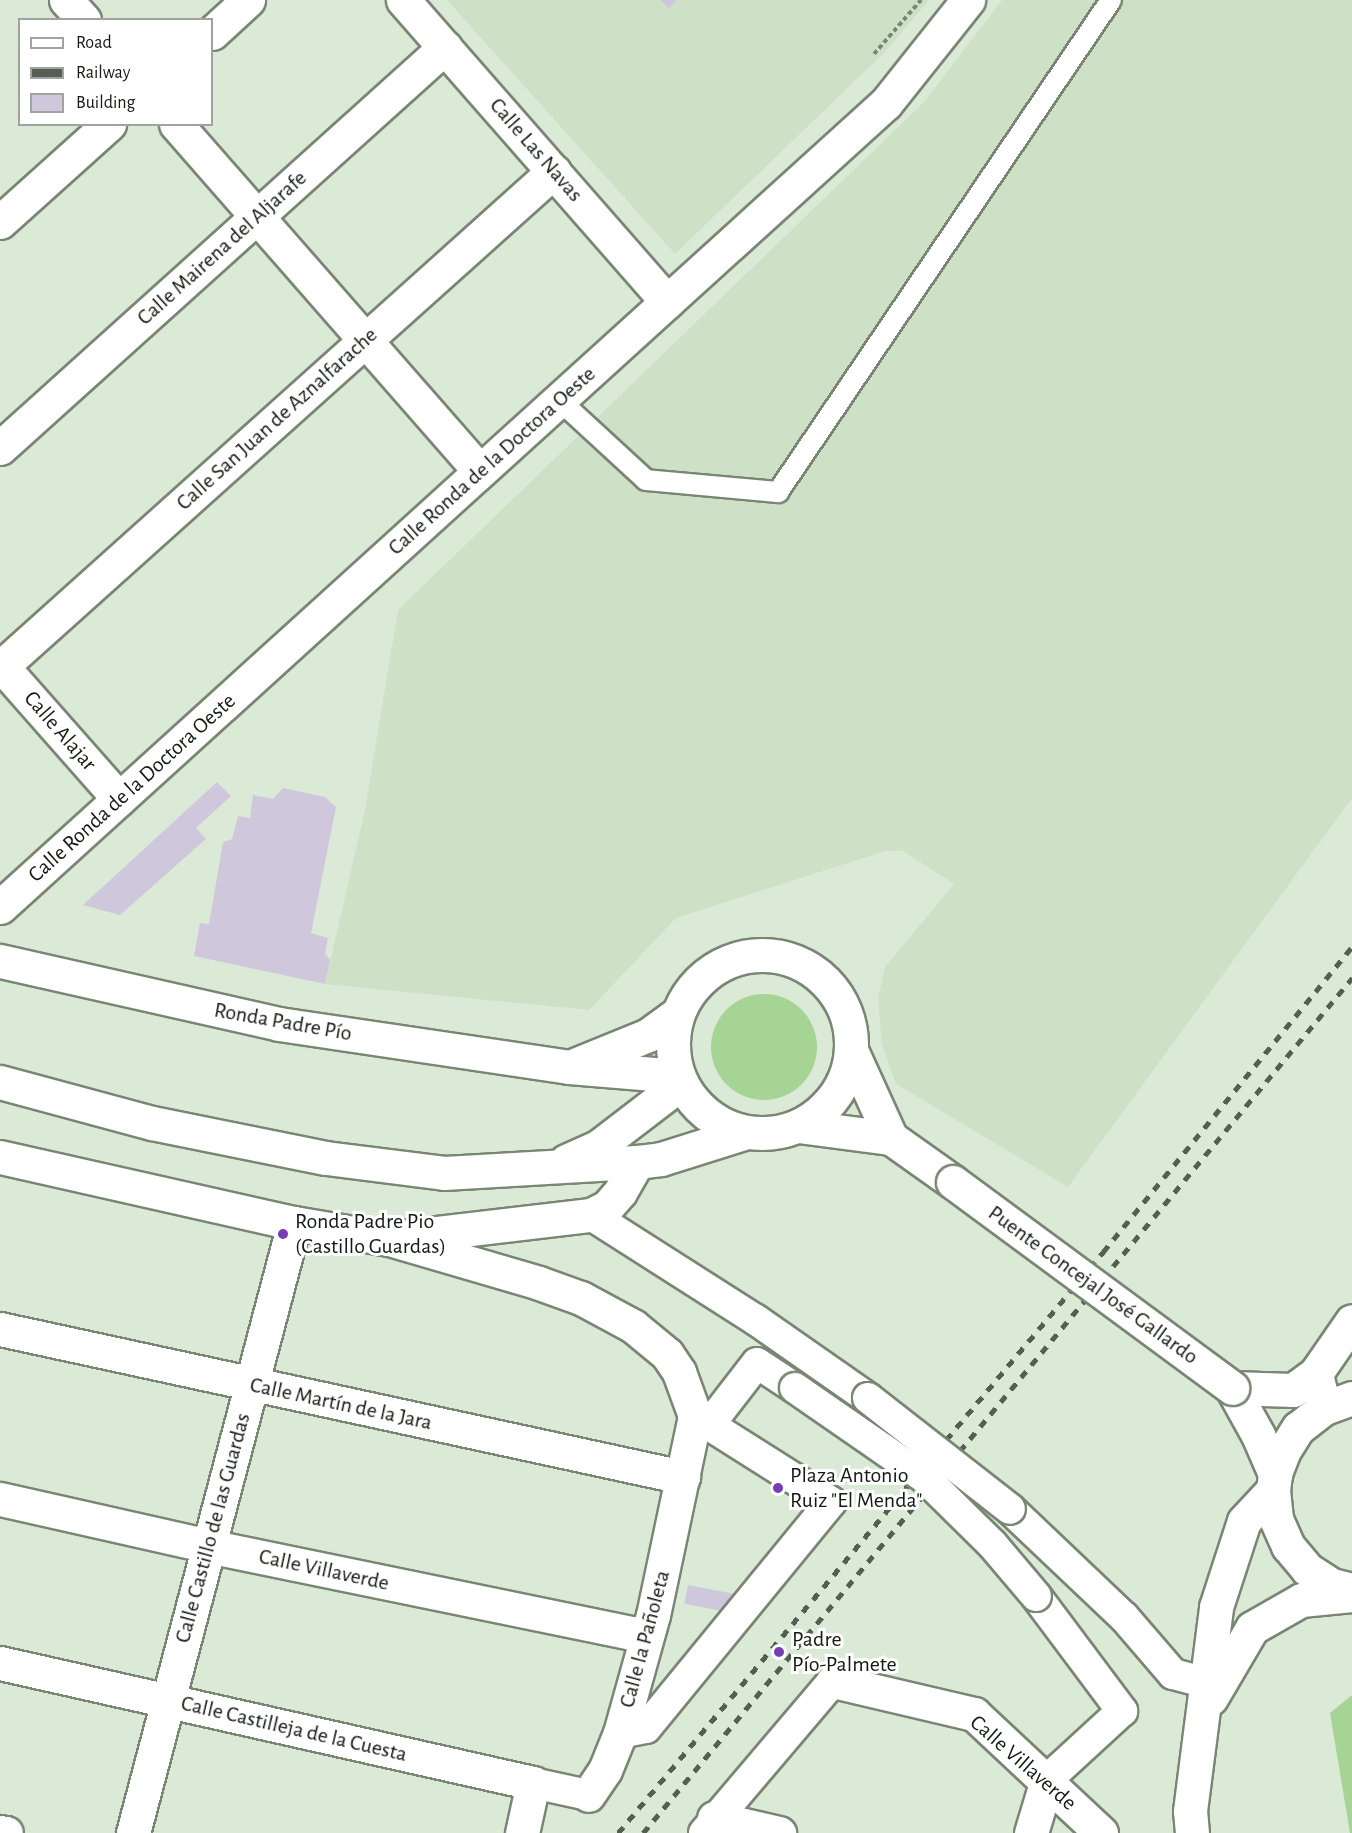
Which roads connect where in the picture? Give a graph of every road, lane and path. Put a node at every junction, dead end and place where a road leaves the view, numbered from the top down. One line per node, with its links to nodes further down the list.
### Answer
1 (66, 0): 7 (street)
2 (248, 0): 8 (street)
3 (403, 0): 9 (street, Calle Las Navas)
4 (921, 0): 10 (path)
5 (968, 0): 16 (street, Calle Ronda de la Doctora Oeste)
6 (1111, 0): 18 (lane)
7 (82, 18)
8 (213, 32)
9 (445, 47): 13 (street, Calle Las Navas); 14 (street, Calle Mairena del Aljarafe)
10 (874, 54)
11 (107, 126): 15 (street)
12 (178, 126): 14 (street)
13 (554, 171): 16 (street, Calle Las Navas); 17 (street, Calle San Juan de Aznalfarache)
14 (256, 217): 17 (street); 19 (street, Calle Mairena del Aljarafe)
15 (0, 222)
16 (667, 302): 18 (street, Calle Ronda de la Doctora Oeste)
17 (365, 340): 20 (street); 21 (street, Calle San Juan de Aznalfarache)
18 (559, 400): 20 (street, Calle Ronda de la Doctora Oeste)
19 (0, 448)
20 (480, 471): 22 (street, Calle Ronda de la Doctora Oeste)
21 (1, 666): 22 (street, Calle Alajar)
22 (119, 799): 23 (street, Calle Ronda de la Doctora Oeste)
23 (0, 907)
24 (0, 960): 27 (street, Ronda Padre Pío)
25 (676, 1015): 26 (street); 27 (street); 28 (street)
26 (851, 1050): 30 (street); 32 (street)
27 (569, 1067): 28 (street, Ronda Padre Pío)
28 (679, 1080): 31 (street); 35 (street)
29 (0, 1082): 35 (street)
30 (798, 1126): 31 (street); 32 (street)
31 (747, 1132): 34 (street)
32 (891, 1138): 43 (street, Puente Concejal José Gallardo, bridge)
33 (0, 1157): 37 (street)
34 (637, 1162): 35 (street); 36 (street)
35 (548, 1168)
36 (591, 1215): 38 (street); 55 (street, bridge)
37 (294, 1223): 38 (street); 42 (street, Calle Castillo de las Guardas)
38 (389, 1239): 45 (street)
39 (1352, 1321): 41 (street)
40 (0, 1329): 42 (street, Calle Martín de la Jara)
41 (1304, 1381): 43 (street); 44 (street)
42 (252, 1385): 46 (street, Calle Martín de la Jara); 49 (street, Calle Castillo de las Guardas)
43 (1232, 1388): 47 (street)
44 (1331, 1406): 47 (street)
45 (702, 1421): 46 (street); 57 (street); 58 (street, bridge)
46 (683, 1477): 52 (street, Calle la Pañoleta)
47 (1274, 1482): 50 (street); 55 (street)
48 (0, 1499): 49 (street, Calle Villaverde)
49 (208, 1546): 52 (street, Calle Villaverde); 56 (street, Calle Castillo de las Guardas)
50 (1352, 1590)
51 (1352, 1595): 55 (street)
52 (648, 1628): 57 (street, Calle la Pañoleta)
53 (0, 1663): 56 (street, Calle Castilleja de la Cuesta)
54 (833, 1681): 58 (street, Calle Villaverde); 61 (street)
55 (1210, 1693): 69 (street)
56 (166, 1701): 59 (street, Calle Castilleja de la Cuesta); 64 (street, Calle Castillo de las Guardas)
57 (620, 1733): 60 (street, Calle la Pañoleta)
58 (1047, 1780): 67 (street); 68 (street, Calle Villaverde)
59 (532, 1783): 60 (street, Calle Castilleja de la Cuesta); 65 (street)
60 (588, 1795)
61 (709, 1826): 66 (street)
62 (0, 1832): 63 (street)
63 (6, 1833)
64 (133, 1833)
65 (522, 1833)
66 (779, 1833)
67 (1030, 1833)
68 (1101, 1833)
69 (1192, 1833)

